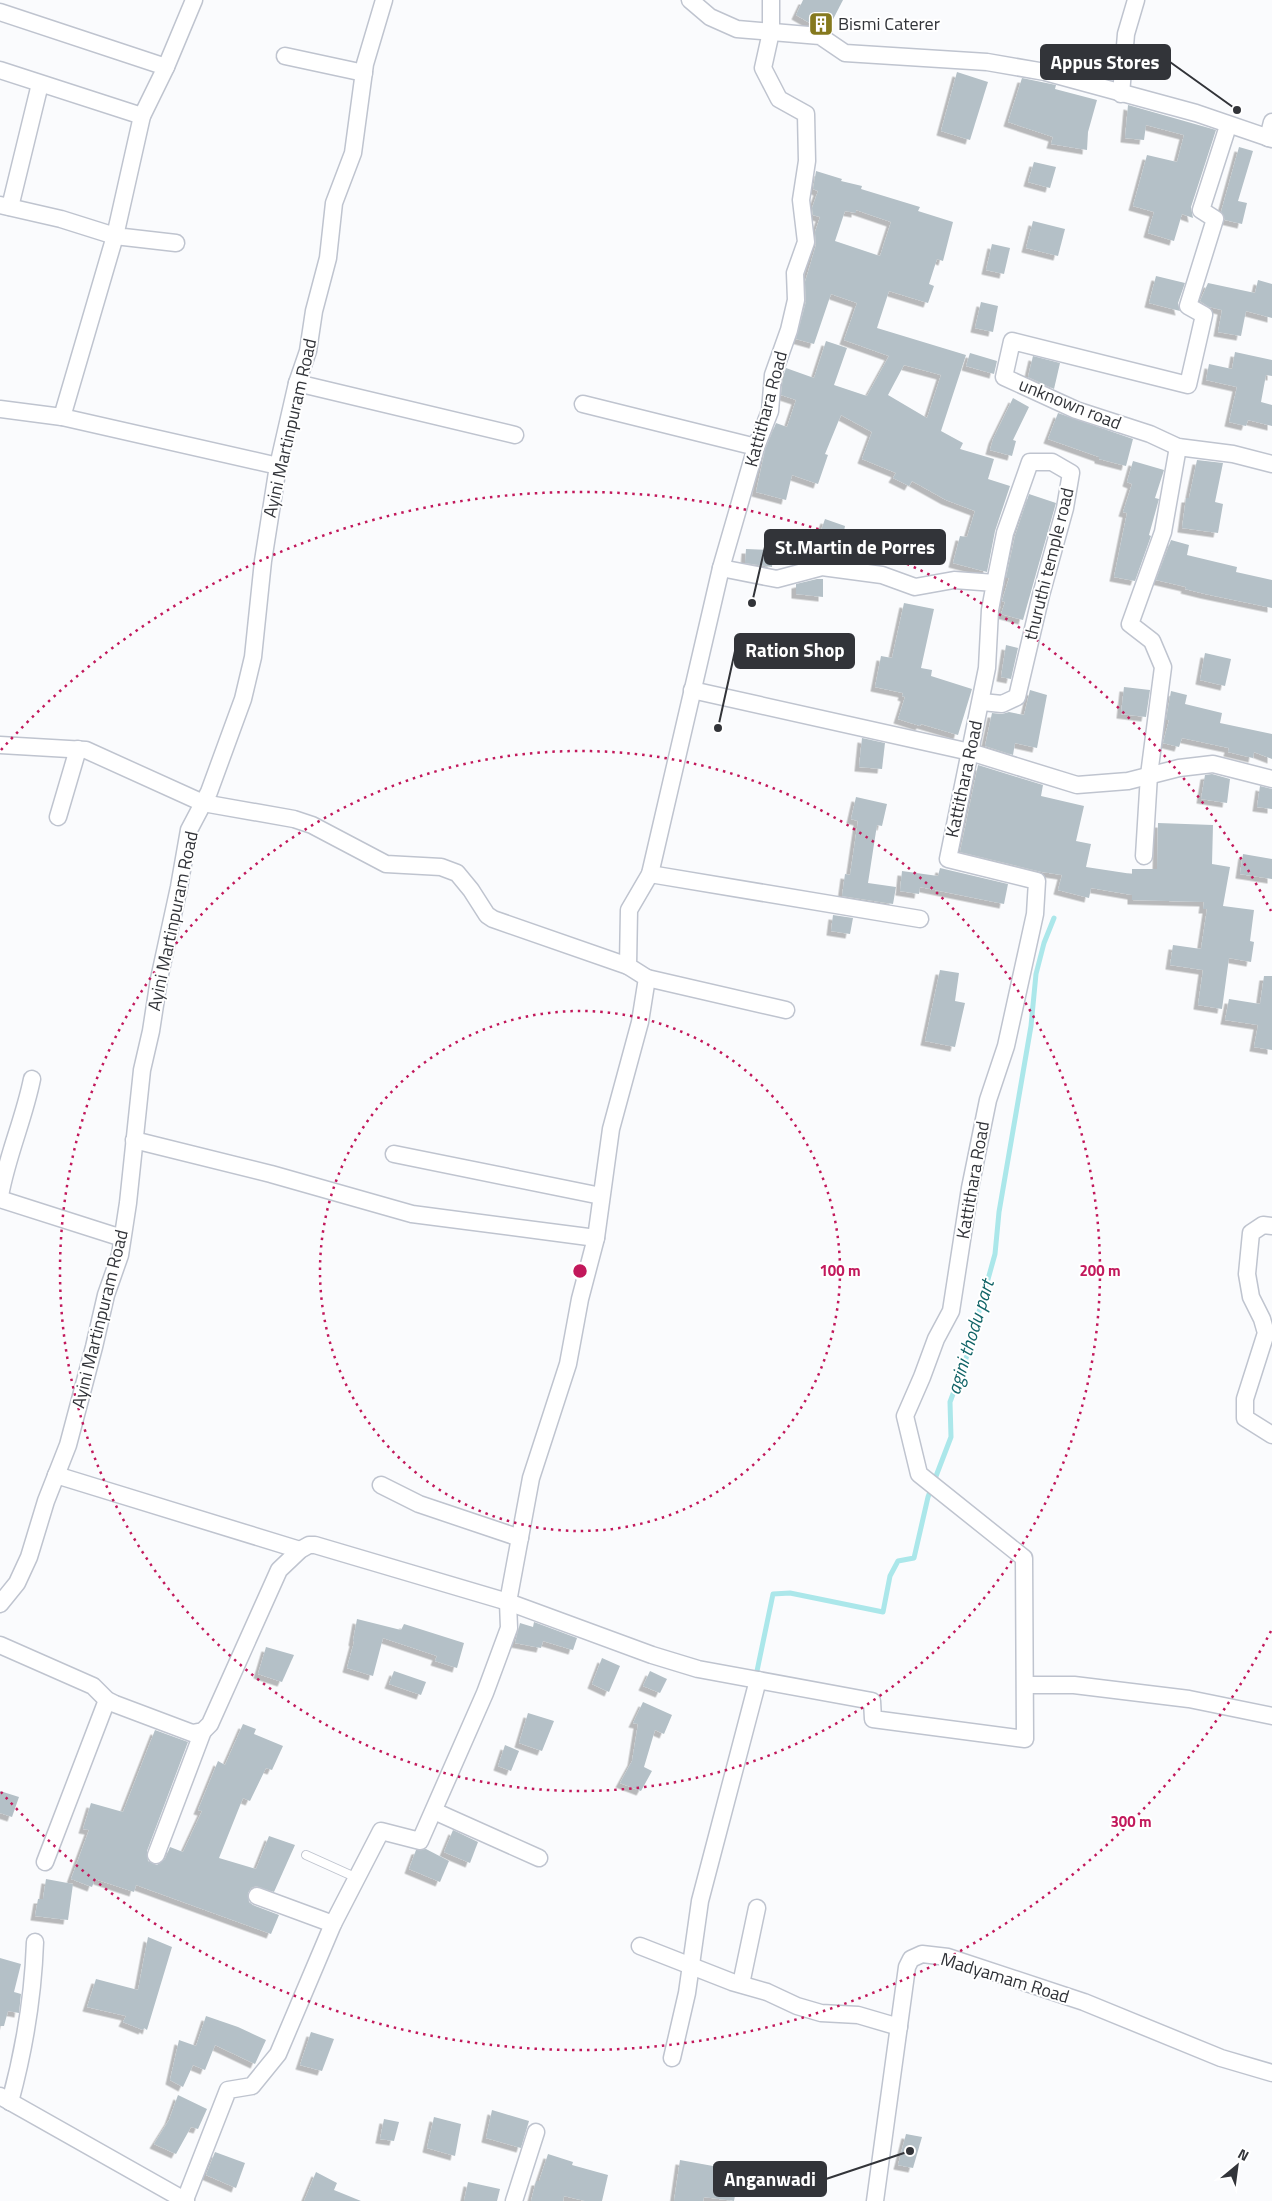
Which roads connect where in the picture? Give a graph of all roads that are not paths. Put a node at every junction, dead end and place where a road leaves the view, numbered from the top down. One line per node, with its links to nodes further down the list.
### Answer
1 (194, 0): 9 (street)
2 (384, 0): 11 (street, Ayini Martinpuram Road)
3 (690, 0): 7 (street)
4 (771, 0): 7 (street)
5 (1136, 0): 13 (street)
6 (0, 12): 9 (street)
7 (771, 32): 13 (street); 26 (street, Kattithara Road)
8 (285, 56): 11 (street)
9 (166, 67): 14 (street)
10 (0, 70): 12 (street)
11 (364, 73): 21 (street, Ayini Martinpuram Road)
12 (40, 84): 14 (street); 18 (street)
13 (1121, 94): 16 (street)
14 (142, 116): 19 (street)
15 (1272, 122): 17 (street)
16 (1228, 126): 17 (street); 27 (street, unknown road)
17 (1270, 139)
18 (5, 206): 19 (street)
19 (116, 236): 20 (street); 24 (street)
20 (176, 243)
21 (297, 383): 25 (street); 29 (street, Ayini Martinpuram Road)
22 (583, 404): 26 (street)
23 (0, 409): 24 (street)
24 (62, 417): 29 (street)
25 (515, 435)
26 (756, 447): 30 (street, Kattithara Road)
27 (1178, 447): 28 (street); 37 (street)
28 (1272, 464)
29 (278, 466): 39 (street, Ayini Martinpuram Road)
30 (721, 568): 31 (street); 32 (street, Kattithara Road)
31 (995, 583): 33 (street, Kattithara Road); 33 (street, thuruthi temple road)
32 (692, 690): 36 (street); 42 (street, Kattithara Road)
33 (982, 702): 36 (street, Kattithara Road)
34 (0, 746): 35 (street)
35 (78, 750): 39 (street); 40 (street)
36 (970, 752): 37 (street); 64 (street, Kattithara Road)
37 (1149, 775): 38 (street); 41 (street)
38 (1272, 779)
39 (203, 803): 44 (street); 48 (street, Ayini Martinpuram Road)
40 (58, 817)
41 (1144, 856)
42 (650, 874): 43 (street); 44 (street, Kattithara Road)
43 (920, 919)
44 (628, 966): 45 (street)
45 (647, 978): 46 (street); 50 (street)
46 (786, 1010)
47 (32, 1079): 51 (street)
48 (134, 1140): 53 (street, Ayini Martinpuram Road); 54 (street)
49 (394, 1154): 50 (street)
50 (602, 1196): 54 (street)
51 (0, 1198): 53 (street)
52 (1272, 1226): 55 (street)
53 (122, 1238): 56 (street, Ayini Martinpuram Road)
54 (596, 1238): 58 (street)
55 (1272, 1435)
56 (56, 1475): 59 (street); 61 (street, Ayini Martinpuram Road)
57 (380, 1485): 58 (street)
58 (520, 1538): 60 (street)
59 (300, 1550): 60 (street); 67 (street)
60 (508, 1602): 63 (street); 68 (street)
61 (0, 1604)
62 (0, 1645): 65 (street)
63 (758, 1680): 64 (street); 79 (street)
64 (1026, 1685): 66 (street)
65 (107, 1700): 67 (street); 72 (street)
66 (1272, 1716)
67 (203, 1731): 69 (street)
68 (434, 1811): 71 (street); 73 (street)
69 (156, 1855)
70 (306, 1855): 73 (lane)
71 (539, 1858)
72 (44, 1862)
73 (357, 1878): 76 (street)
74 (257, 1896): 76 (street)
75 (757, 1908): 80 (street)
76 (333, 1924): 86 (street)
77 (35, 1942): 84 (street)
78 (640, 1946): 79 (street)
79 (691, 1964): 80 (street); 82 (street)
80 (741, 1984): 81 (street)
81 (899, 2027): 83 (street, Madyamam Road); 88 (street, Madyamam Road)
82 (672, 2058)
83 (1272, 2073)
84 (5, 2099): 86 (street)
85 (536, 2132): 87 (street)
86 (185, 2201)
87 (514, 2201)
88 (875, 2201)

